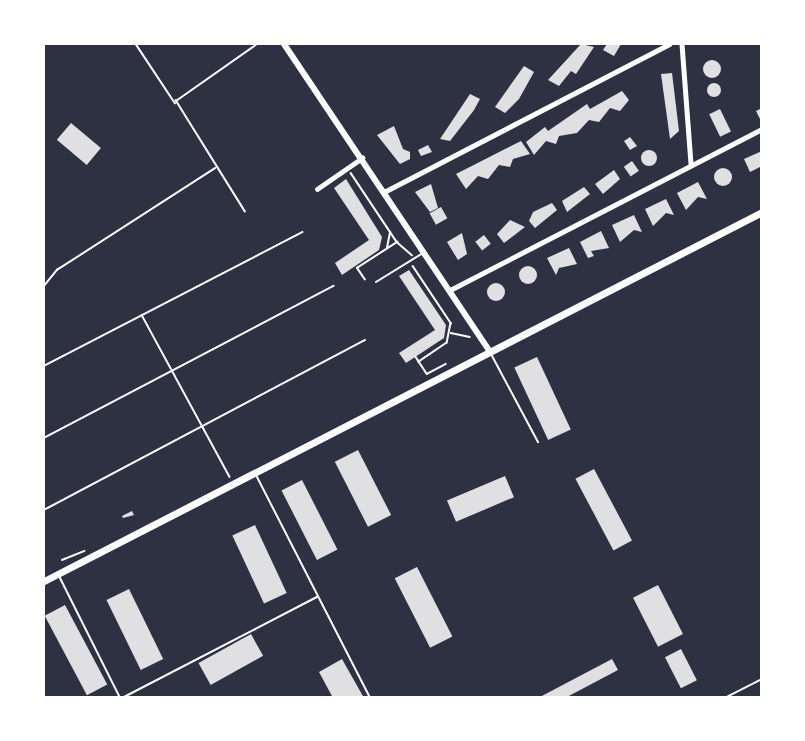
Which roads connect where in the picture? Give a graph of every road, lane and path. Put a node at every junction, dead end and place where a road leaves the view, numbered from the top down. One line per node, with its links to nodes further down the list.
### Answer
1 (136, 44): 6 (path)
2 (257, 44): 6 (path)
3 (284, 44): 8 (street)
4 (669, 44): 13 (street)
5 (682, 44): 9 (street)
6 (177, 105): 10 (path)
7 (762, 129): 9 (street)
8 (362, 158): 11 (street); 13 (street)
9 (691, 165): 27 (street)
10 (216, 167): 14 (path); 25 (path)
11 (347, 168): 12 (street); 17 (path)
12 (317, 189)
13 (384, 192): 20 (street)
14 (245, 212)
15 (762, 212): 32 (main road)
16 (302, 232): 28 (path)
17 (390, 232): 18 (path); 19 (path)
18 (397, 242): 19 (path); 21 (path)
19 (387, 249): 23 (path)
20 (425, 251): 21 (lane); 27 (street)
21 (414, 258): 22 (lane)
22 (410, 261): 24 (lane); 29 (path)
23 (365, 279)
24 (376, 282)
25 (44, 286)
26 (334, 286): 37 (path)
27 (450, 290): 32 (street)
28 (142, 315): 36 (path); 37 (path)
29 (449, 333): 30 (path); 34 (path)
30 (470, 337)
31 (365, 340): 38 (path)
32 (490, 351): 40 (lane); 41 (main road)
33 (416, 357): 34 (path)
34 (419, 362): 35 (path)
35 (446, 364)
36 (44, 366)
37 (172, 371): 38 (path); 39 (path)
38 (203, 426): 42 (path); 43 (path)
39 (44, 438)
40 (538, 442)
41 (255, 472): 42 (main road); 46 (lane)
42 (234, 483): 44 (main road)
43 (44, 510)
44 (58, 574): 45 (main road); 48 (lane)
45 (44, 580)
46 (317, 597): 48 (lane); 49 (lane)
47 (762, 679): 50 (path)
48 (121, 698)
49 (370, 698)
50 (725, 698)

